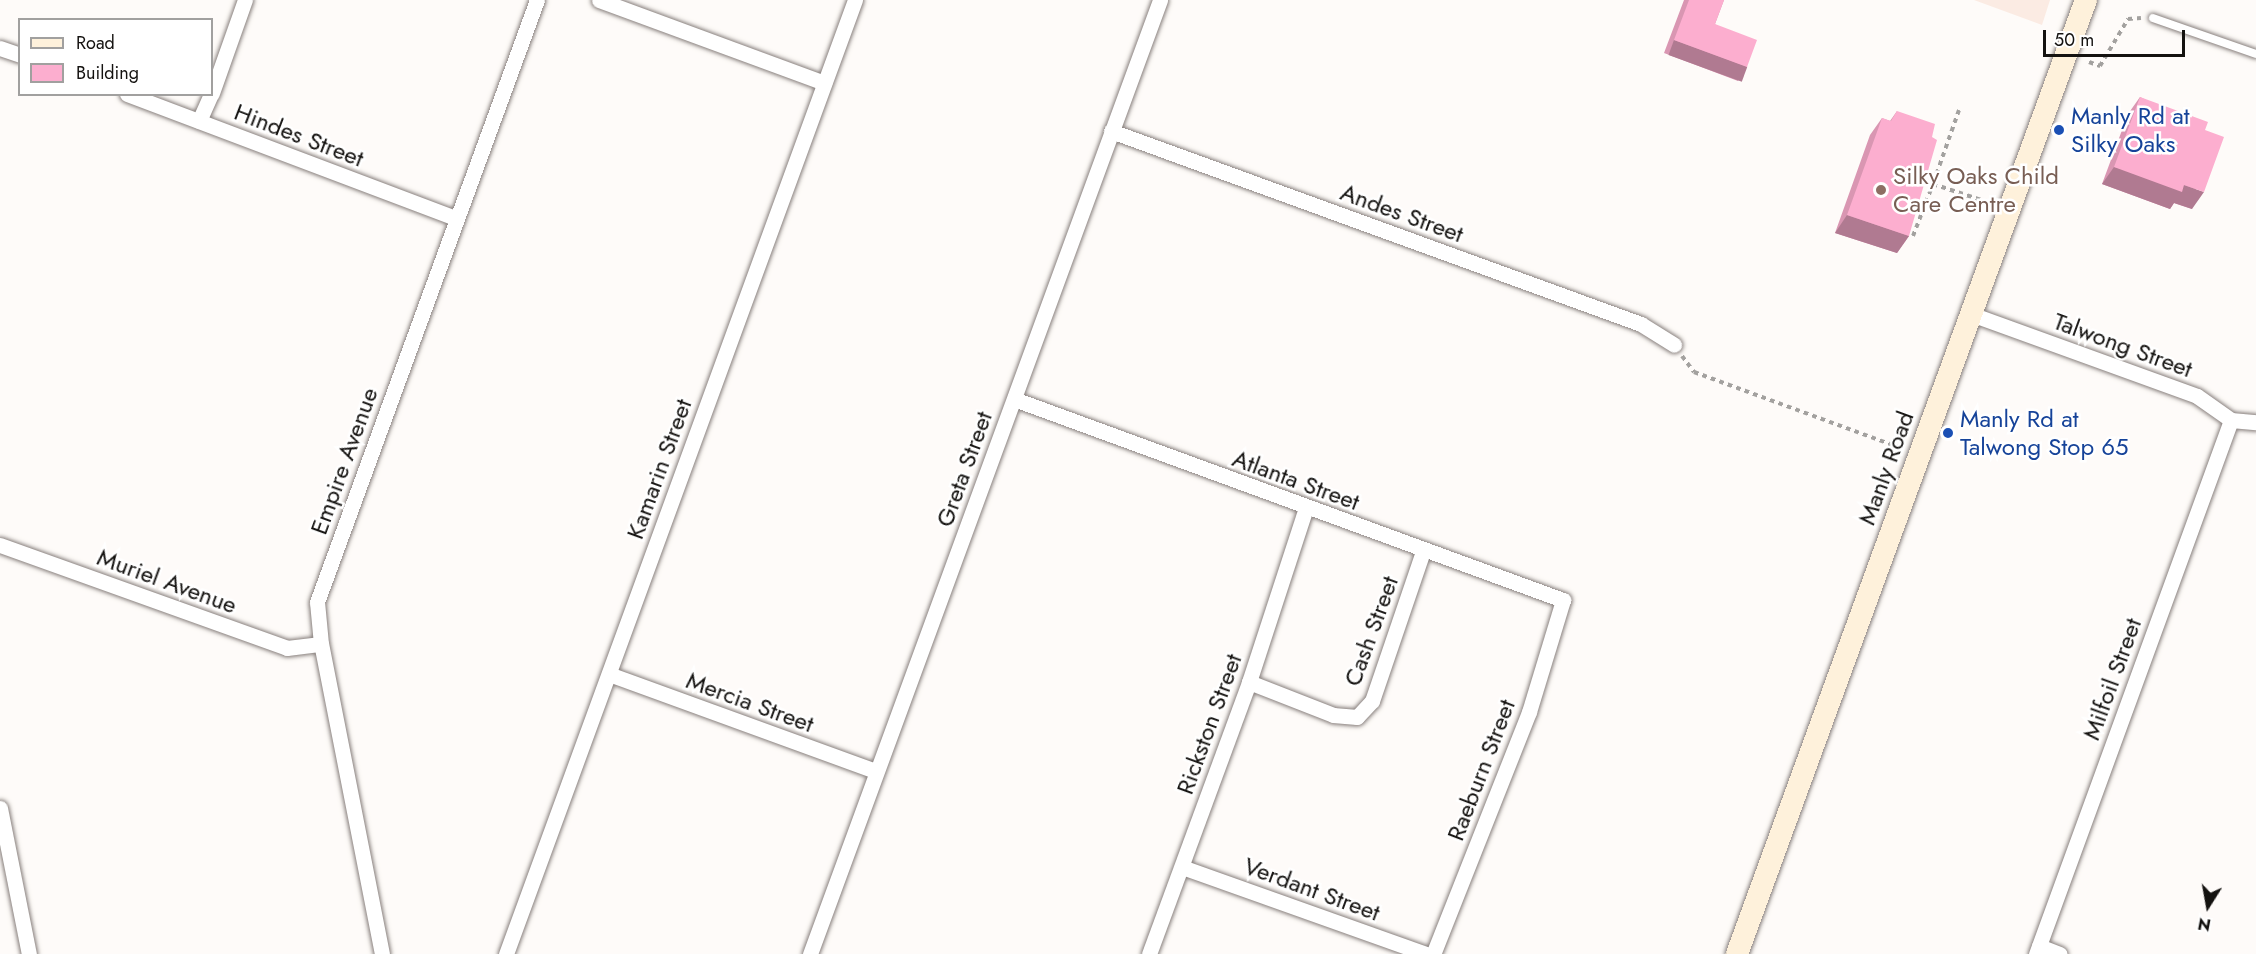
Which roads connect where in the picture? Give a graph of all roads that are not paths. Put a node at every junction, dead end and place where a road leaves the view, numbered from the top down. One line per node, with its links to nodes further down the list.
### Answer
1 (245, 0): 12 (street)
2 (537, 0): 17 (street, Empire Avenue)
3 (599, 0): 11 (street)
4 (855, 0): 11 (street, Kamarin Street)
5 (1160, 0): 16 (street, Greta Street)
6 (2086, 0): 18 (main road, Manly Road)
7 (2154, 18): 10 (lane)
8 (0, 48): 9 (street)
9 (18, 54)
10 (2256, 54)
11 (824, 83): 28 (street, Kamarin Street)
12 (213, 88)
13 (132, 96): 15 (street, Hindes Street)
14 (210, 96): 15 (street)
15 (199, 121): 17 (street, Hindes Street)
16 (1111, 131): 19 (street, Andes Street); 20 (street, Greta Street)
17 (455, 218): 27 (street, Empire Avenue)
18 (1971, 314): 21 (street, Talwong Street); 41 (main road, Manly Road)
19 (1674, 345)
20 (1014, 399): 23 (street, Atlanta Street); 30 (street, Greta Street)
21 (2231, 420): 22 (street); 33 (street, Milfoil Street)
22 (2256, 422)
23 (1306, 507): 25 (street, Atlanta Street); 29 (street, Rickston Street)
24 (0, 545): 27 (street, Muriel Avenue)
25 (1423, 551): 26 (street, Atlanta Street); 29 (street, Cash Street)
26 (1563, 600): 40 (street, Raeburn Street)
27 (321, 644): 35 (street, Empire Avenue)
28 (609, 674): 30 (street, Mercia Street); 36 (street, Kamarin Street)
29 (1249, 682): 32 (street, Rickston Street)
30 (875, 771): 37 (street, Greta Street)
31 (0, 808): 34 (street)
32 (1182, 867): 38 (street, Rickston Street); 39 (street, Verdant Street)
33 (2038, 950): 42 (street)
34 (29, 954)
35 (382, 954)
36 (506, 954)
37 (810, 954)
38 (1149, 954)
39 (1426, 954)
40 (1433, 954)
41 (1737, 954)
42 (2060, 954)

